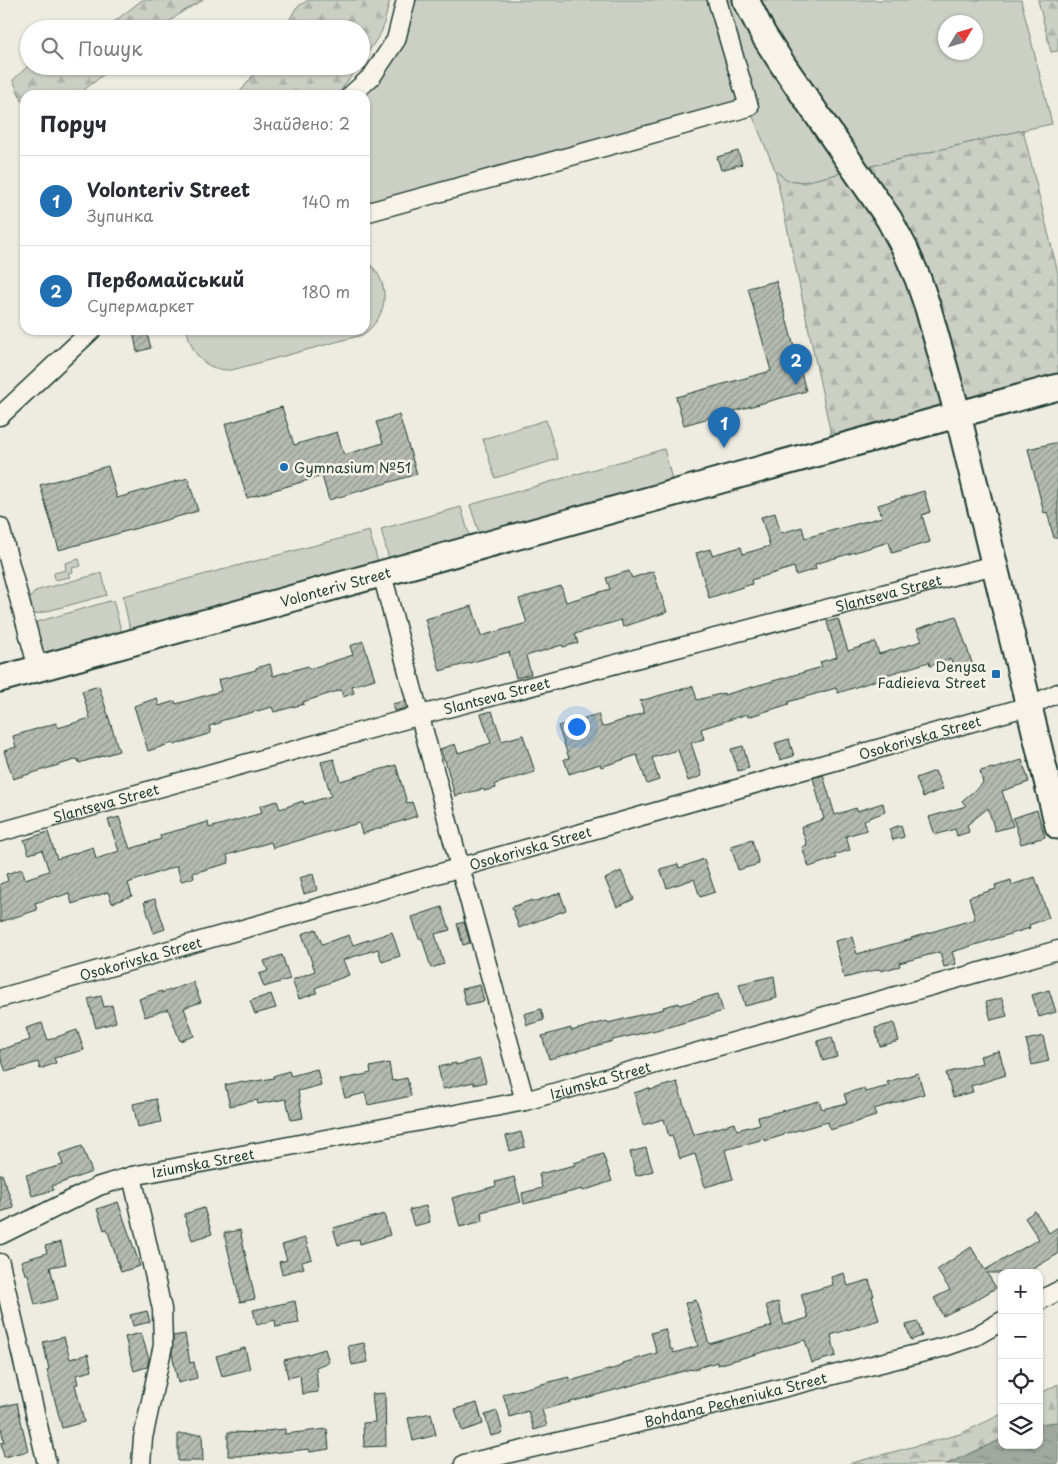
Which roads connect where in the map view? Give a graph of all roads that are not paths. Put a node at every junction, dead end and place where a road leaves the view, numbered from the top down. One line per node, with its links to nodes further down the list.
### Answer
1 (406, 0): 4 (street)
2 (717, 0): 5 (street)
3 (746, 0): 9 (street)
4 (357, 90)
5 (370, 212)
6 (87, 335): 8 (street)
7 (1058, 387): 9 (street, Volonteriv Street)
8 (0, 414)
9 (958, 415): 11 (street); 12 (street, Volonteriv Street)
10 (0, 527): 13 (street)
11 (994, 565): 16 (street); 17 (street, Slantseva Street)
12 (382, 574): 13 (street, Volonteriv Street); 17 (street)
13 (38, 669): 14 (street, Volonteriv Street)
14 (0, 679)
15 (1058, 694): 16 (street, Osokorivska Street)
16 (1029, 706): 18 (street); 20 (street, Osokorivska Street)
17 (420, 715): 19 (street, Slantseva Street); 20 (street)
18 (1058, 826)
19 (0, 832)
20 (460, 868): 22 (street, Osokorivska Street); 23 (street)
21 (1058, 950): 23 (street, Iziumska Street)
22 (0, 998)
23 (525, 1101): 24 (street, Iziumska Street)
24 (132, 1176): 25 (street); 31 (street)
25 (0, 1235)
26 (0, 1263): 30 (street)
27 (1058, 1292): 28 (street)
28 (1043, 1299)
29 (998, 1323): 32 (street, Bohdana Pecheniuka Street)
30 (47, 1464)
31 (141, 1464)
32 (464, 1464)

